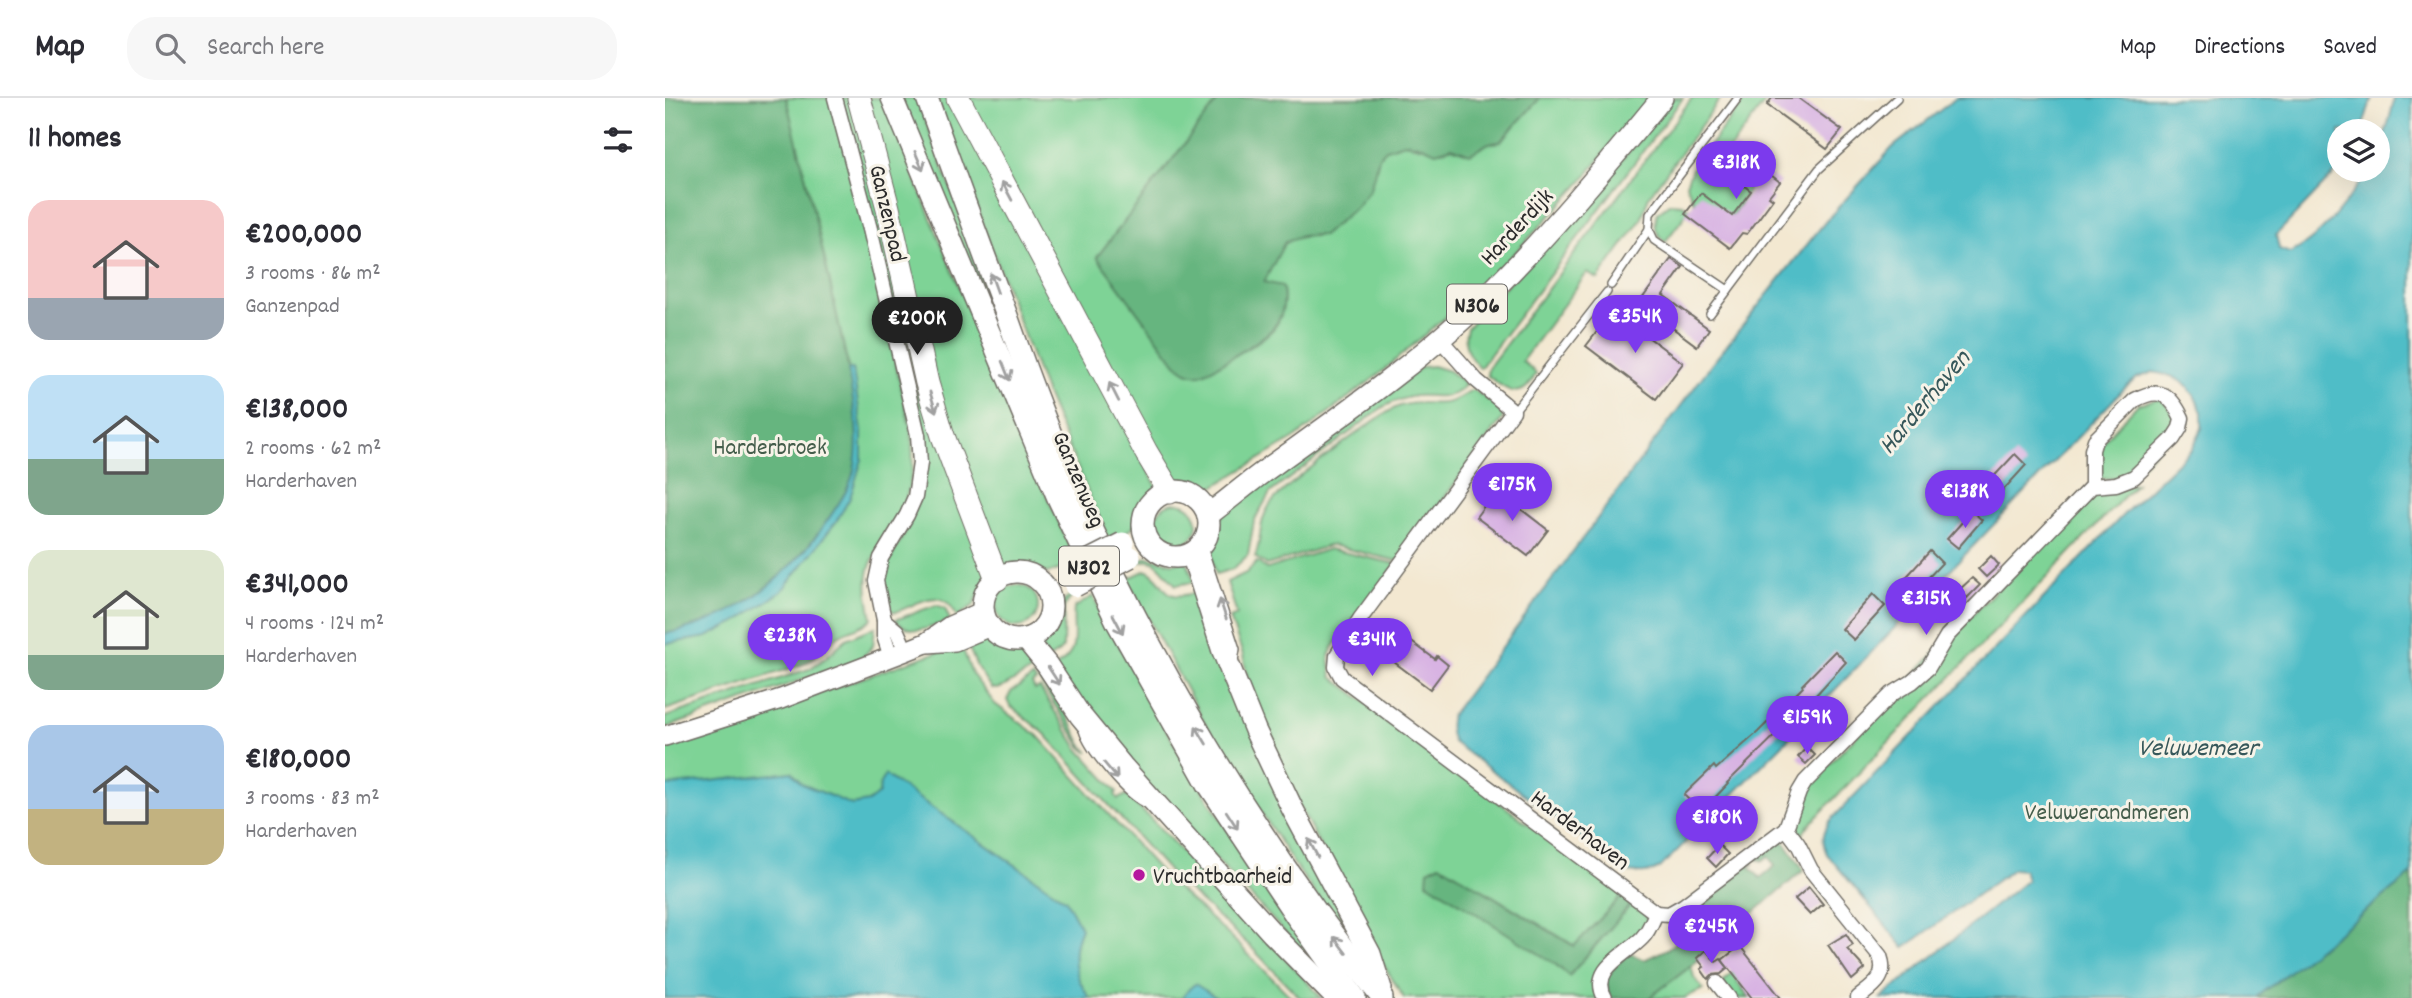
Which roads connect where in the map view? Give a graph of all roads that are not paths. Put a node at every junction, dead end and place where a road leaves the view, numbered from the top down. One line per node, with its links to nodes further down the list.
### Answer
1 (835, 98): 23 (street, Ganzenpad)
2 (859, 98): 19 (highway, one-way to 19)
3 (892, 98): 29 (main road, Ganzenweg / N302, one-way to 29)
4 (926, 98): 30 (main road, Ganzenweg / N302, one-way to 4)
5 (958, 98): 15 (highway, one-way to 5)
6 (1662, 98): 12 (main road, Harderdijk / N306)
7 (1738, 98): 9 (lane, Harderhaven)
8 (1898, 98): 10 (lane)
9 (1649, 229): 10 (lane); 13 (lane, Harderhaven)
10 (1728, 290): 11 (lane)
11 (1710, 314)
12 (1439, 338): 13 (street); 16 (main road, Harderdijk / N306)
13 (1513, 411): 26 (street, Harderhaven)
14 (2091, 486): 14 (street); 25 (street)
15 (1170, 492): 16 (main road); 17 (main road)
16 (1204, 508): 18 (main road)
17 (1148, 539): 18 (main road); 20 (main road, bridge)
18 (1197, 549): 30 (main road, N302, one-way to 18)
19 (997, 579): 20 (main road); 21 (main road)
20 (1046, 591): 22 (main road)
21 (987, 619): 22 (main road); 23 (main road)
22 (1026, 639): 28 (main road, one-way to 28)
23 (898, 654): 24 (main road)
24 (665, 736)
25 (1786, 828): 26 (street); 33 (street)
26 (1655, 914): 31 (street)
27 (1717, 984): 32 (street)
28 (1336, 998)
29 (1356, 998)
30 (1383, 998)
31 (1605, 998)
32 (1729, 998)
33 (1858, 998)

